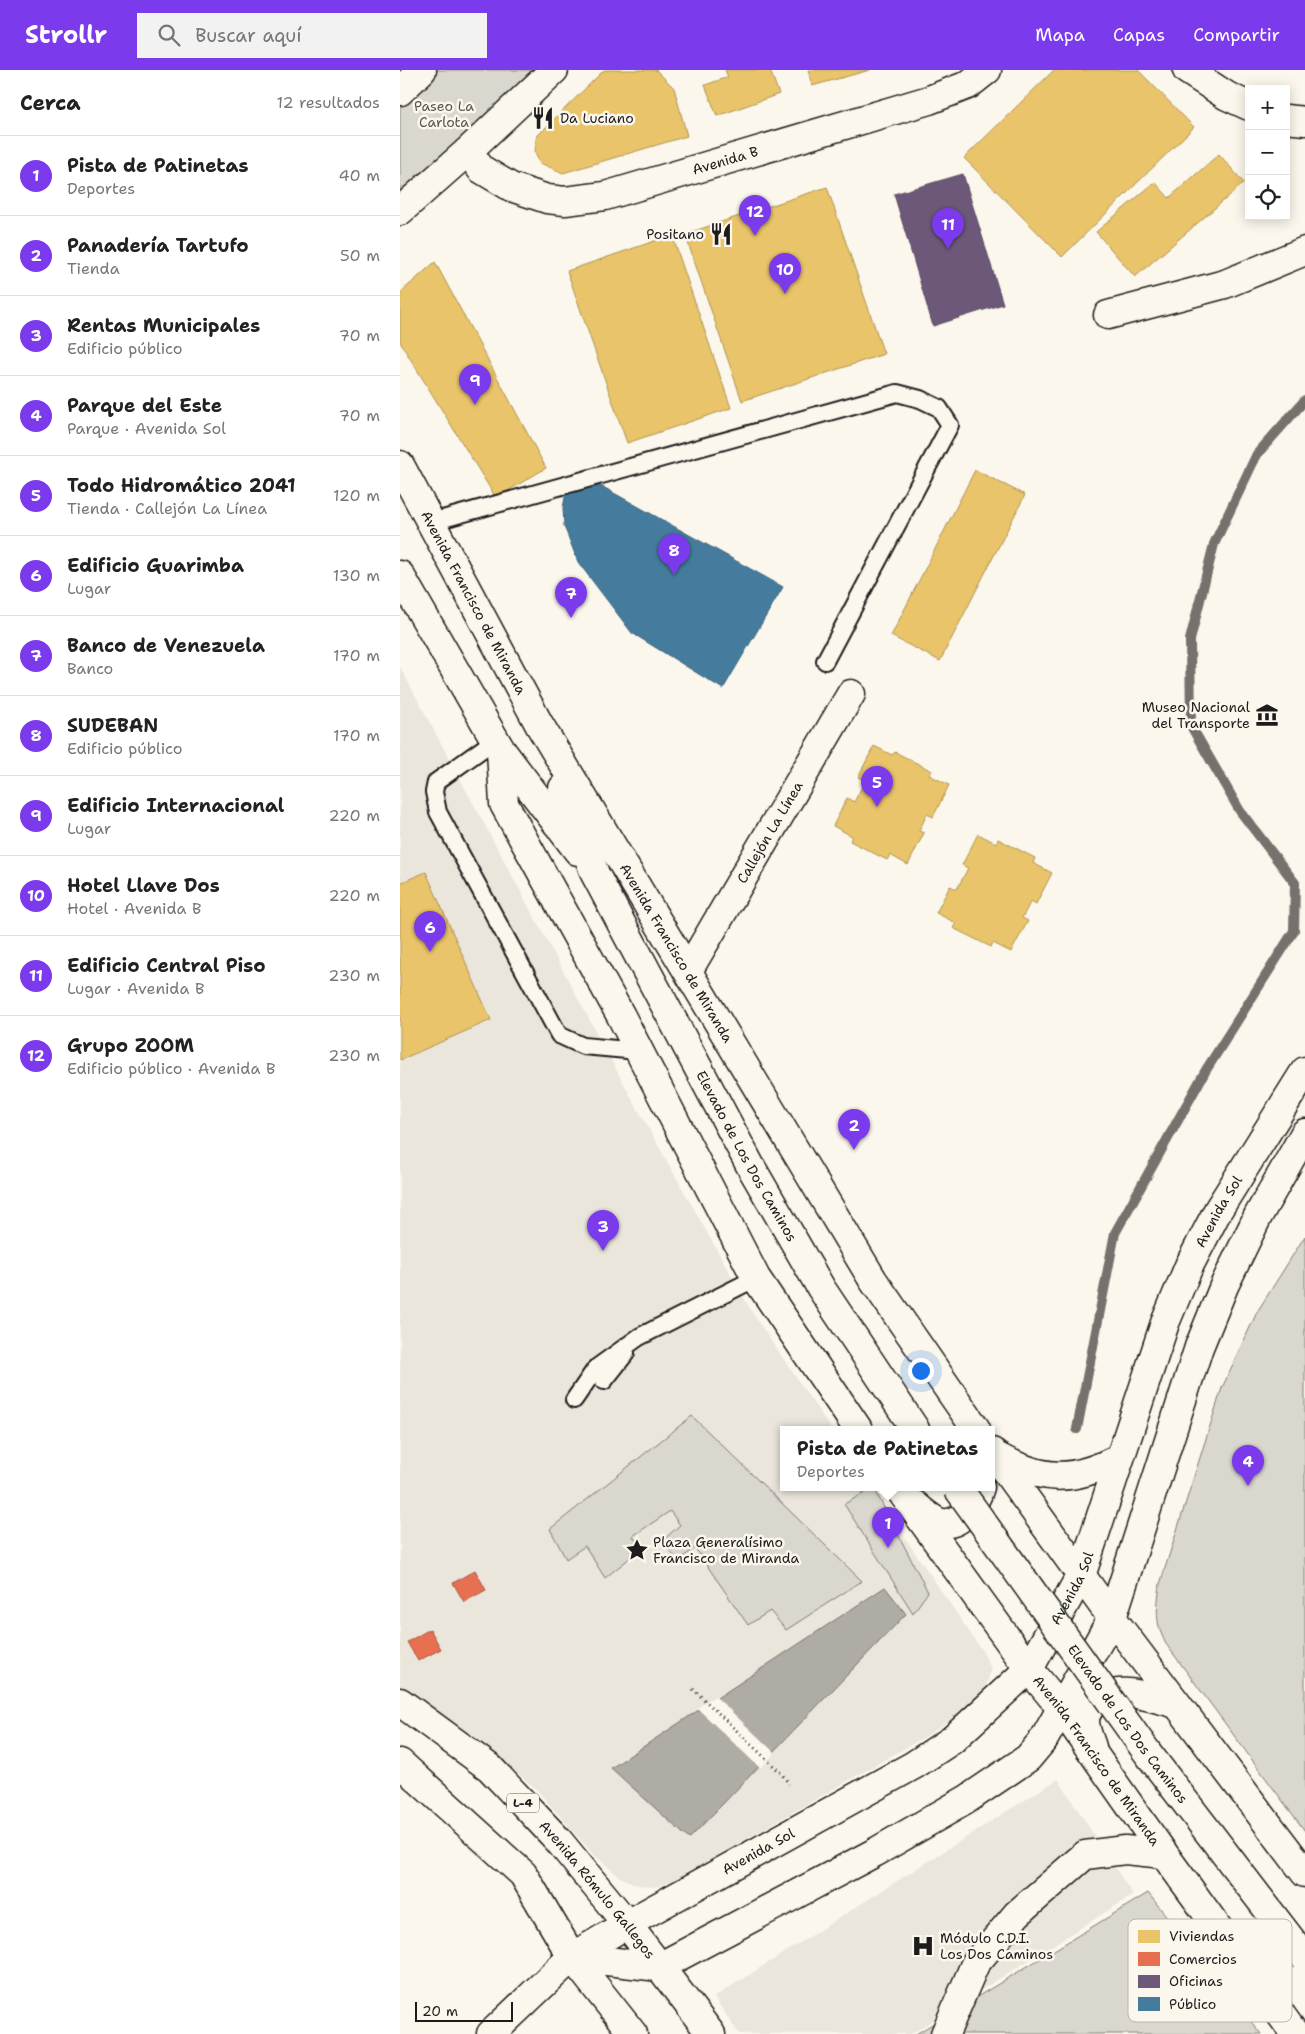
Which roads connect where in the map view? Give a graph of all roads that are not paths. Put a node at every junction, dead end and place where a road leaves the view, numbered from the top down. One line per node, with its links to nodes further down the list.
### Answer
1 (422, 70): 5 (main road)
2 (554, 70): 9 (main road)
3 (988, 70): 9 (main road, Avenida B)
4 (1187, 70): 6 (main road)
5 (400, 91)
6 (1245, 104)
7 (1290, 119): 8 (main road)
8 (1305, 121)
9 (468, 151): 10 (main road)
10 (400, 211)
11 (1305, 251): 12 (main road)
12 (1108, 315)
13 (400, 464): 14 (main road, Avenida Francisco de Miranda)
14 (432, 522): 16 (lane); 18 (main road, Avenida Francisco de Miranda)
15 (400, 575): 19 (main road)
16 (825, 661)
17 (851, 694): 21 (main road, Callejón La Línea)
18 (540, 724): 20 (main road, Elevado de Los Dos Caminos); 21 (main road, Avenida Francisco de Miranda)
19 (498, 745): 20 (main road, Elevado de Los Dos Caminos); 22 (main road); 22 (lane)
20 (595, 874): 30 (main road, Elevado de Los Dos Caminos)
21 (688, 971): 31 (main road, Avenida Francisco de Miranda)
22 (638, 1051): 25 (main road)
23 (1305, 1071): 34 (main road, Avenida Sol)
24 (1305, 1134): 39 (main road)
25 (756, 1278): 26 (lane); 29 (main road)
26 (639, 1337): 27 (lane); 28 (lane)
27 (604, 1381)
28 (574, 1400)
29 (856, 1426)
30 (913, 1426)
31 (974, 1426)
32 (995, 1454): 34 (main road)
33 (995, 1456): 38 (main road)
34 (1119, 1458): 38 (main road, Avenida Sol)
35 (960, 1491): 49 (main road, Elevado de Los Dos Caminos, bridge)
36 (978, 1491): 37 (main road)
37 (903, 1493): 40 (main road, Avenida Francisco de Miranda)
38 (1082, 1573): 39 (main road); 40 (main road, Avenida Sol)
39 (1112, 1618): 42 (main road); 43 (main road)
40 (1029, 1669): 43 (main road, Avenida Francisco de Miranda); 50 (main road, Avenida Sol)
41 (400, 1702): 50 (main road, Avenida Rómulo Gallegos / L-4)
42 (1178, 1704): 45 (main road); 47 (main road)
43 (1062, 1709): 45 (main road, Avenida Francisco de Miranda); 54 (main road)
44 (400, 1763): 52 (main road)
45 (1115, 1784): 46 (main road, Avenida Francisco de Miranda)
46 (1164, 1854): 48 (main road, Avenida Francisco de Miranda); 59 (main road)
47 (1305, 1873)
48 (1211, 1919)
49 (1275, 1919)
50 (627, 1924): 52 (main road, Avenida Sol); 54 (main road, Avenida Rómulo Gallegos / L-4)
51 (1292, 1941): 53 (main road, Elevado de Los Dos Caminos, bridge)
52 (572, 1957): 54 (main road); 56 (main road, Avenida Sol); 57 (main road)
53 (1305, 1958)
54 (659, 1967): 58 (main road, Avenida Rómulo Gallegos / L-4)
55 (1286, 2022): 60 (main road, Avenida Francisco de Miranda)
56 (492, 2034)
57 (633, 2034)
58 (711, 2034)
59 (945, 2034)
60 (1295, 2034)

